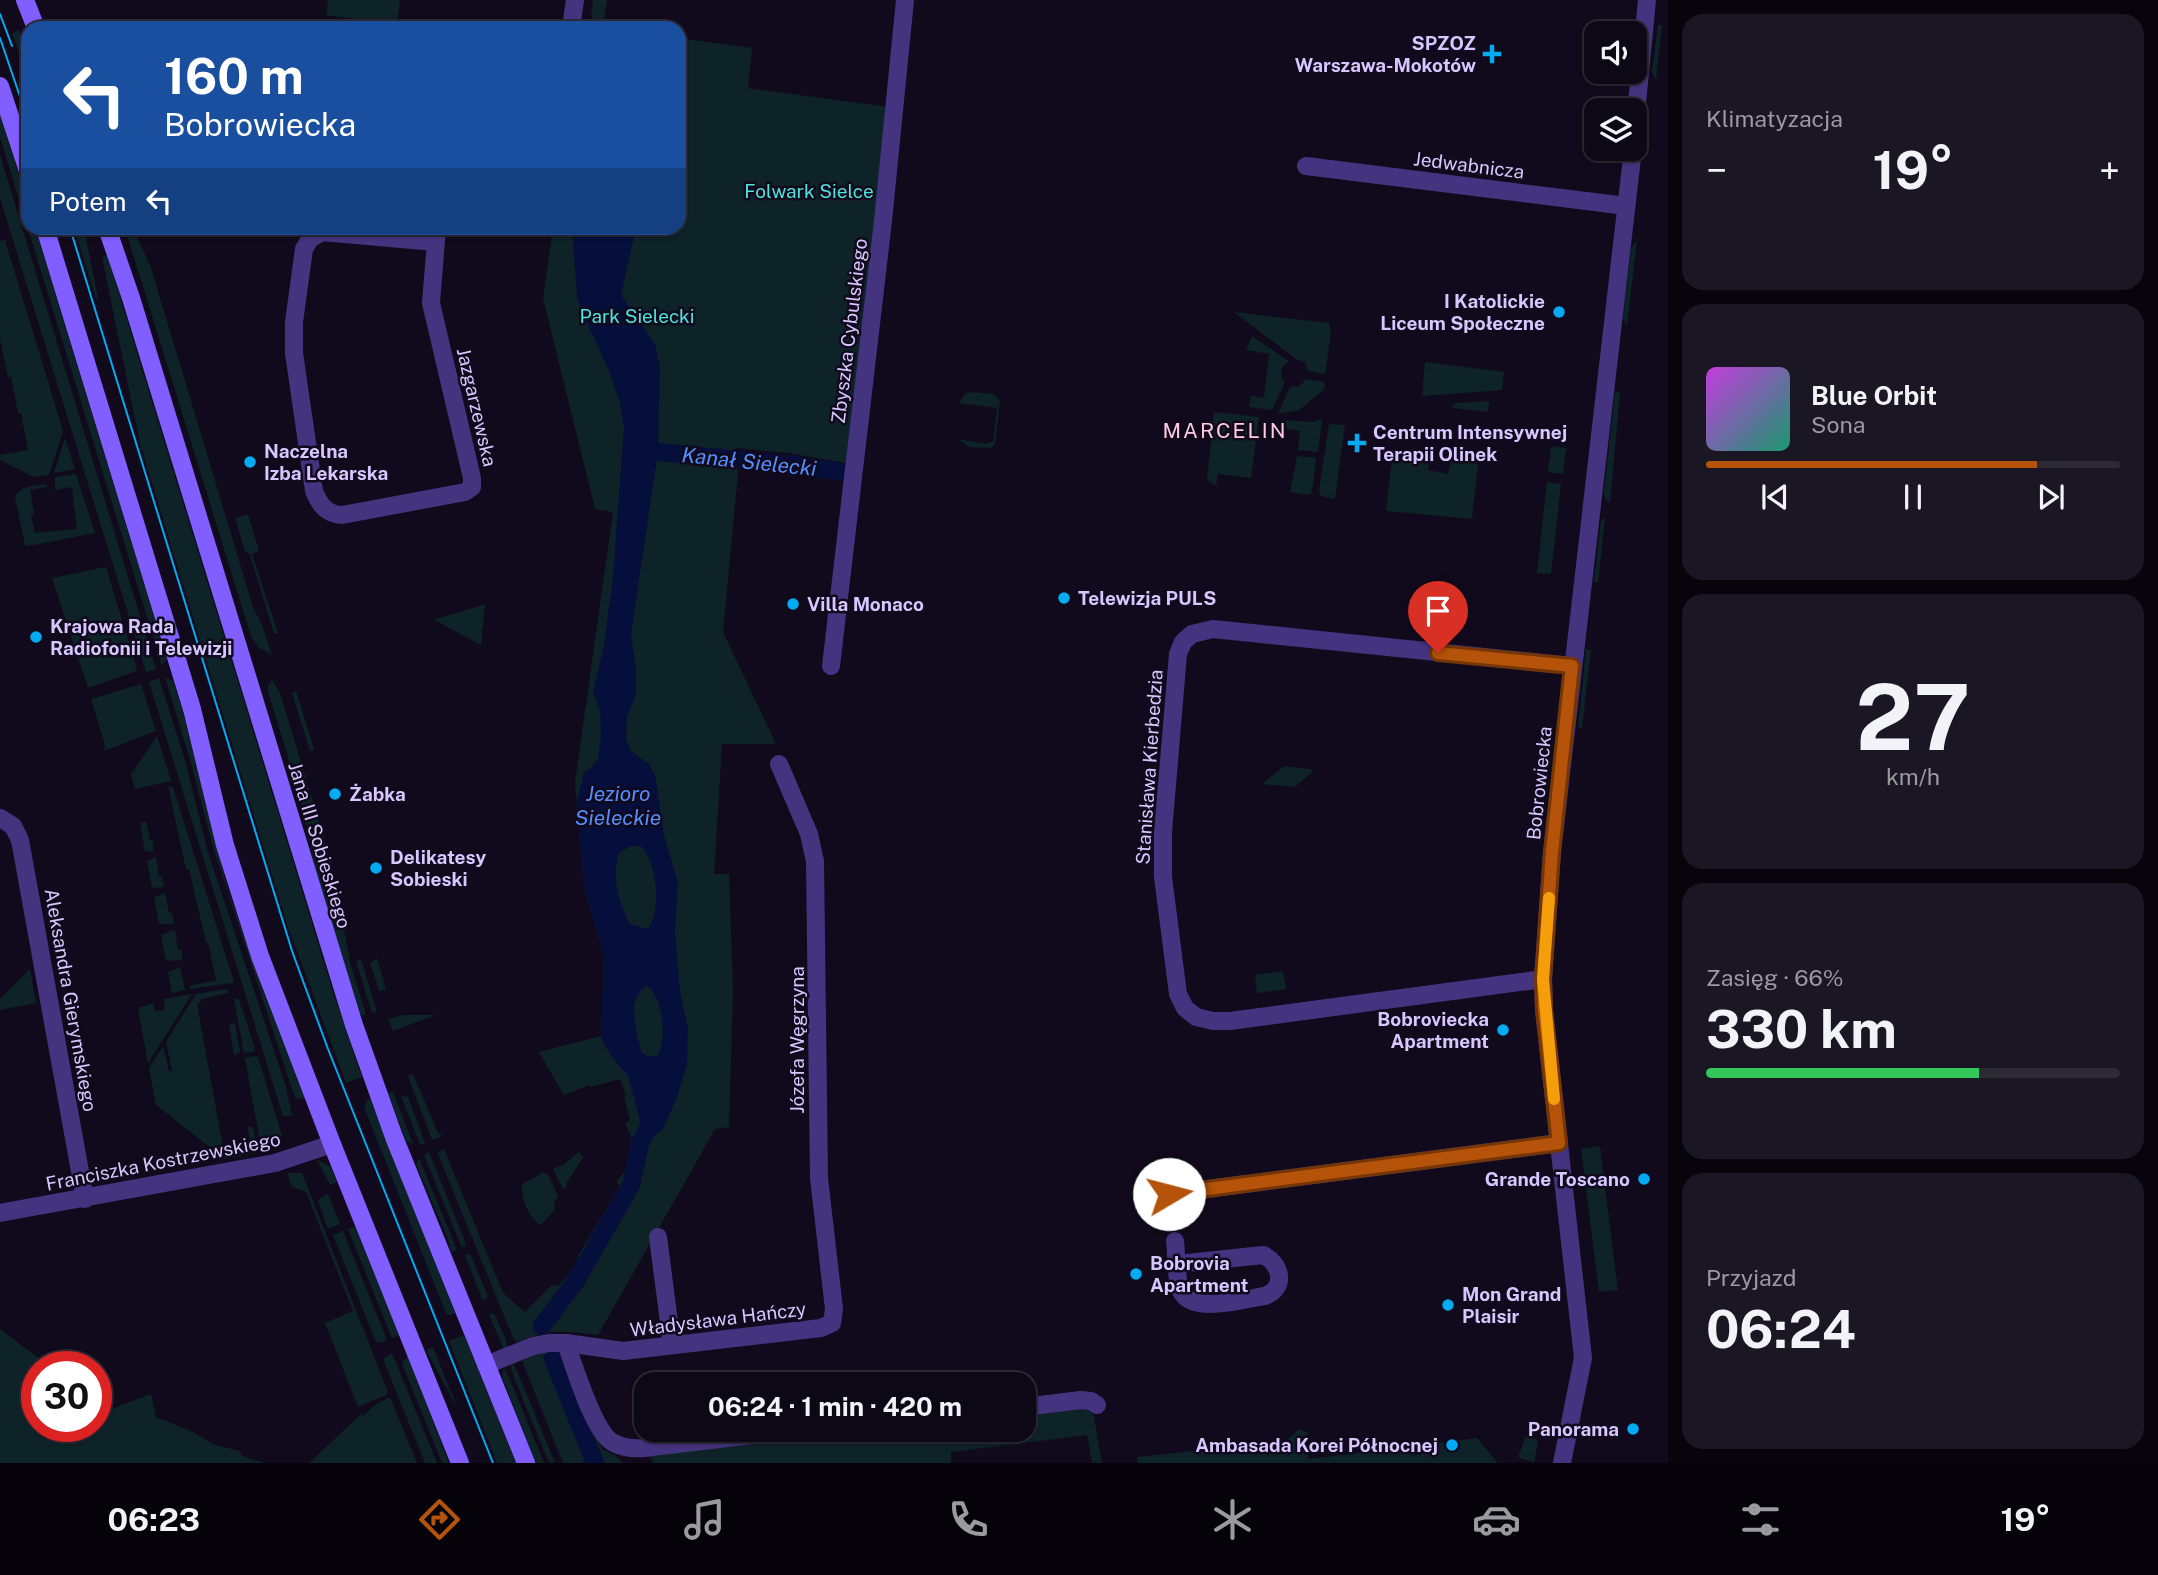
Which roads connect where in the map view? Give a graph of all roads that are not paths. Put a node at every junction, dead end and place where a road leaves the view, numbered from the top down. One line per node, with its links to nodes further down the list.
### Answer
1 (25, 0): 5 (main road)
2 (575, 0): 6 (street)
3 (905, 0): 17 (street, Zbyszka Cybulskiego)
4 (1647, 0): 8 (street)
5 (33, 21)
6 (572, 21)
7 (0, 86): 9 (main road)
8 (1637, 98)
9 (21, 150)
10 (1632, 161): 12 (street, Bobrowiecka)
11 (1306, 166): 12 (street, Jedwabnicza)
12 (1626, 206): 18 (street, Bobrowiecka)
13 (47, 235): 23 (main road)
14 (109, 235): 33 (main road, Jana III Sobieskiego)
15 (317, 235): 16 (street, Jazgarzewska)
16 (436, 235)
17 (831, 666)
18 (1572, 666): 21 (street, Bobrowiecka); 21 (street, Stanisława Kierbedzia)
19 (779, 764): 30 (street, Józefa Węgrzyna)
20 (0, 818): 24 (street, Aleksandra Gierymskiego)
21 (1543, 979): 22 (street, Bobrowiecka)
22 (1559, 1143): 26 (street); 39 (street, Bobrowiecka)
23 (332, 1144): 24 (street, Franciszka Kostrzewskiego); 37 (main road)
24 (85, 1199): 25 (street, Franciszka Kostrzewskiego)
25 (0, 1213)
26 (1172, 1215)
27 (658, 1237): 32 (street)
28 (1175, 1241): 29 (street)
29 (1178, 1264): 29 (street)
30 (832, 1323): 32 (street, Władysława Hańczy)
31 (566, 1343): 32 (street, Władysława Hańczy); 33 (street, Władysława Hańczy); 36 (street)
32 (672, 1345)
33 (486, 1365): 38 (main road, Jana III Sobieskiego)
34 (1097, 1405): 35 (street)
35 (1036, 1406)
36 (694, 1442)
37 (460, 1463)
38 (526, 1463)
39 (1562, 1463)

